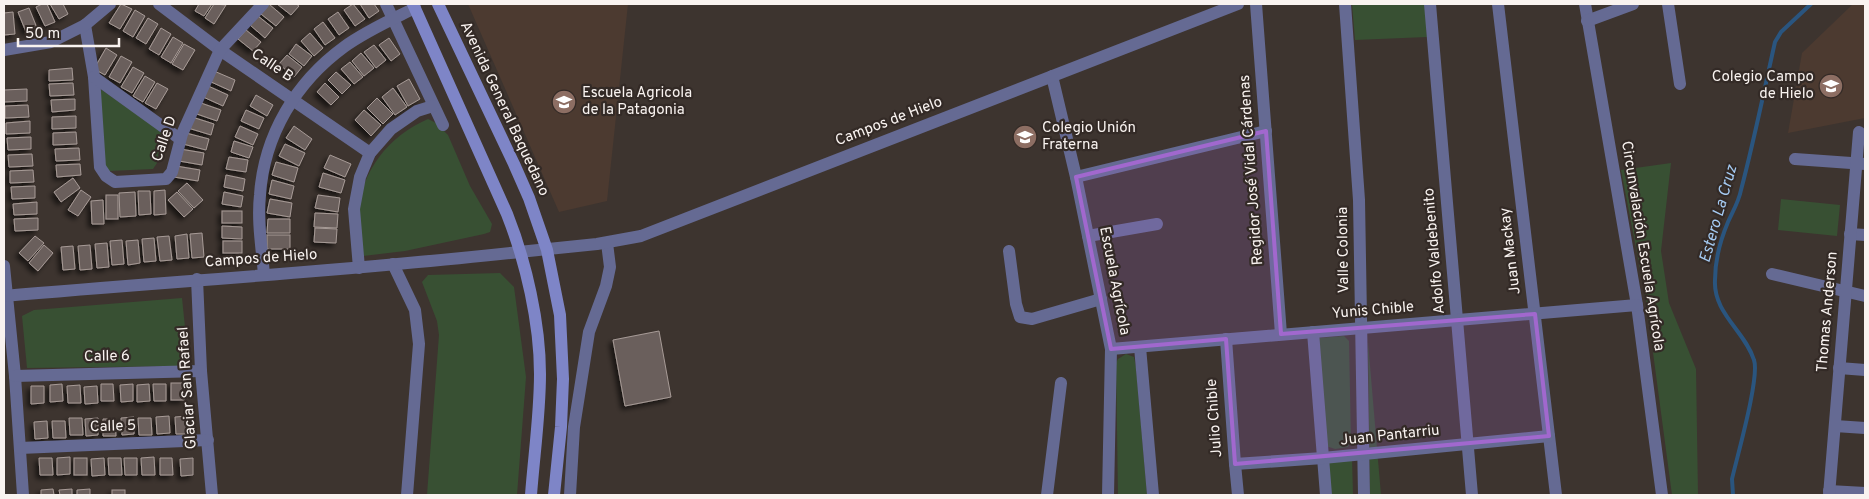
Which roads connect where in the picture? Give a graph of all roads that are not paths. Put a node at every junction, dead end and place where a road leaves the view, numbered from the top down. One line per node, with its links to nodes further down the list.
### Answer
1 (110, 4): 17 (street)
2 (158, 4): 19 (street, Calle B)
3 (263, 4): 19 (street, Calle D)
4 (386, 4): 15 (street)
5 (438, 4): 38 (main road, Avenida General Baquedano)
6 (1238, 4): 20 (street, Campos de Hielo)
7 (1256, 4): 26 (street, Regidor José Vidal Cárdenas)
8 (1345, 4): 54 (street, Valle Colonia)
9 (1430, 4): 53 (street, Adolfo Valdebenito)
10 (1498, 4): 52 (street, Juan Mackay)
11 (1584, 4): 16 (street, Circunvalación Escuela Agrícola)
12 (1632, 4): 16 (street)
13 (1668, 4): 22 (street)
14 (414, 6): 15 (street); 40 (main road)
15 (392, 20): 23 (street); 24 (street)
16 (1587, 21): 51 (street, Circunvalación Escuela Agrícola)
17 (85, 25): 18 (street); 21 (street, Calle D)
18 (4, 50)
19 (220, 50): 23 (street, Calle B); 28 (street, Calle D)
20 (1052, 76): 32 (street, Escuela Agrícola); 37 (street, Campos de Hielo)
21 (94, 77): 28 (street); 28 (street, Calle D)
22 (1680, 84)
23 (293, 99): 29 (street, Calle B); 45 (street)
24 (433, 106): 25 (street); 29 (street)
25 (443, 125)
26 (1266, 131): 32 (street); 56 (street, Regidor José Vidal Cárdenas)
27 (1858, 132): 31 (street, Thomas Anderson)
28 (180, 139)
29 (370, 153): 43 (street)
30 (1795, 159): 31 (street)
31 (1861, 164): 34 (street, Thomas Anderson)
32 (1076, 177): 36 (street, Escuela Agrícola)
33 (1157, 224): 36 (street)
34 (1850, 234): 35 (street); 47 (street, Thomas Anderson)
35 (1865, 235)
36 (1088, 236): 50 (street, Escuela Agrícola)
37 (607, 243): 38 (street, Campos de Hielo); 81 (street)
38 (547, 250): 40 (street, Campos de Hielo); 80 (main road, Avenida General Baquedano)
39 (1009, 251): 50 (street)
40 (519, 252): 41 (street, Campos de Hielo); 79 (main road)
41 (393, 264): 43 (street, Campos de Hielo); 78 (street)
42 (4, 266): 48 (street)
43 (359, 268): 45 (street, Campos de Hielo)
44 (1772, 274): 47 (street)
45 (264, 275): 46 (street, Campos de Hielo)
46 (197, 279): 48 (street, Campos de Hielo); 62 (street, Glaciar San Rafael)
47 (1846, 293): 49 (street); 60 (street, Thomas Anderson)
48 (5, 296): 63 (street)
49 (1865, 296)
50 (1101, 299): 59 (street, Escuela Agrícola)
51 (1637, 305): 52 (street, Yunis Chible); 90 (street, Circunvalación Escuela Agrícola)
52 (1535, 314): 53 (street, Yunis Chible); 67 (street, Juan Mackay)
53 (1457, 320): 54 (street, Yunis Chible); 69 (street, Adolfo Valdebenito)
54 (1361, 328): 55 (street, Yunis Chible); 71 (street, Valle Colonia)
55 (1313, 332): 56 (street, Yunis Chible); 72 (street)
56 (1281, 334): 57 (street, Yunis Chible)
57 (1226, 339): 58 (street, Yunis Chible); 73 (street, Julio Chible)
58 (1140, 347): 59 (street, Yunis Chible); 84 (street)
59 (1111, 349): 83 (street, Escuela Agrícola)
60 (1840, 368): 61 (street); 65 (street, Thomas Anderson)
61 (1865, 370)
62 (201, 371): 63 (street, Calle 6); 68 (street, Glaciar San Rafael)
63 (15, 376): 70 (street)
64 (1061, 383): 82 (street)
65 (1835, 426): 66 (street); 74 (street, Thomas Anderson)
66 (1865, 428)
67 (1549, 436): 69 (street, Juan Pantarriu); 89 (street, Juan Mackay)
68 (208, 440): 70 (street, Calle 5); 77 (street, Glaciar San Rafael)
69 (1468, 444): 71 (street, Juan Pantarriu); 88 (street, Adolfo Valdebenito)
70 (20, 448): 76 (street)
71 (1363, 455): 72 (street, Juan Pantarriu); 87 (street, Valle Colonia)
72 (1323, 458): 73 (street, Juan Pantarriu); 86 (street)
73 (1235, 464): 85 (street, Julio Chible)
74 (1829, 493): 75 (street)
75 (1865, 493)
76 (23, 495)
77 (212, 495)
78 (407, 495)
79 (531, 495)
80 (554, 495)
81 (570, 495)
82 (1048, 495)
83 (1108, 495)
84 (1153, 495)
85 (1238, 495)
86 (1326, 495)
87 (1364, 495)
88 (1472, 495)
89 (1556, 495)
90 (1662, 495)

